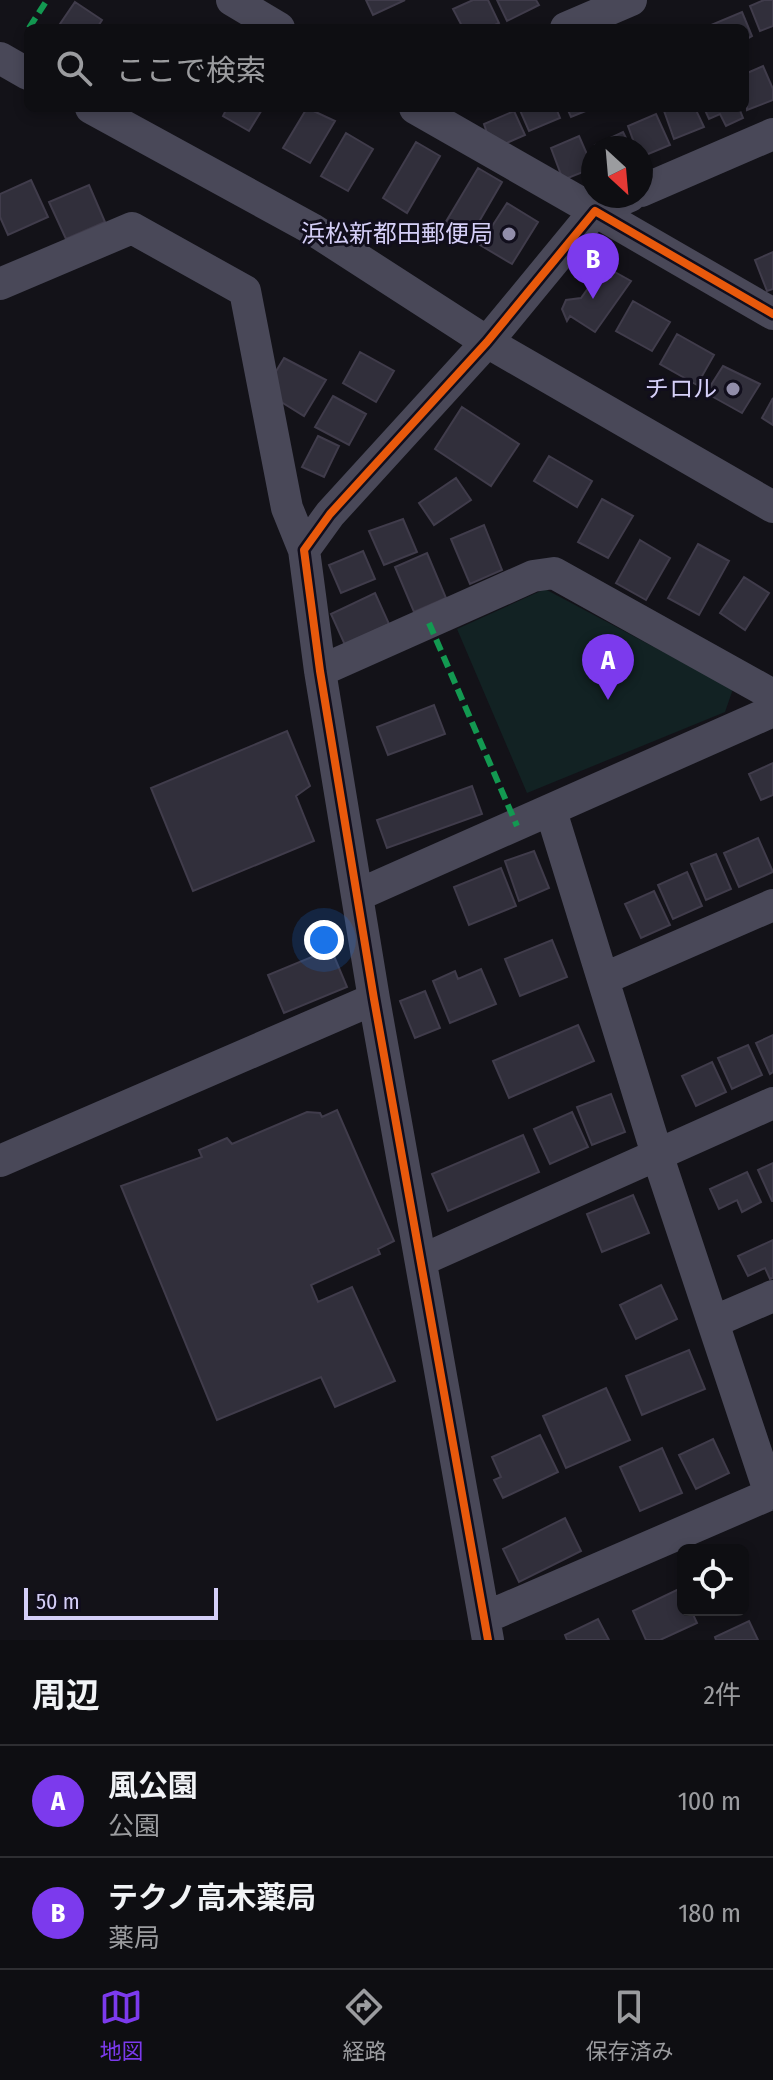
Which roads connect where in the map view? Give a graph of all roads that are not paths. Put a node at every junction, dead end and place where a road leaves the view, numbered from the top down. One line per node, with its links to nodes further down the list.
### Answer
1 (232, 0): 3 (street)
2 (631, 0): 4 (street)
3 (272, 24)
4 (575, 24)
5 (0, 58): 6 (street)
6 (24, 72)
7 (98, 112): 15 (street)
8 (422, 112): 12 (street)
9 (773, 134): 10 (street)
10 (653, 186)
11 (602, 208): 12 (street)
12 (595, 211): 14 (street); 15 (street)
13 (0, 284): 17 (street)
14 (773, 314)
15 (487, 342): 16 (street); 17 (street)
16 (773, 507)
17 (304, 550): 18 (street)
18 (320, 671): 19 (street); 22 (street)
19 (773, 695)
20 (773, 711): 21 (street)
21 (551, 811): 22 (street); 24 (street)
22 (358, 895): 25 (street)
23 (773, 905): 24 (street)
24 (603, 979): 27 (street)
25 (374, 999): 28 (street); 29 (street)
26 (773, 1103): 27 (street)
27 (657, 1154): 29 (street); 31 (street)
28 (0, 1161)
29 (422, 1260): 33 (street)
30 (773, 1296): 31 (street)
31 (713, 1322): 32 (street)
32 (772, 1494): 33 (street)
33 (486, 1629)

